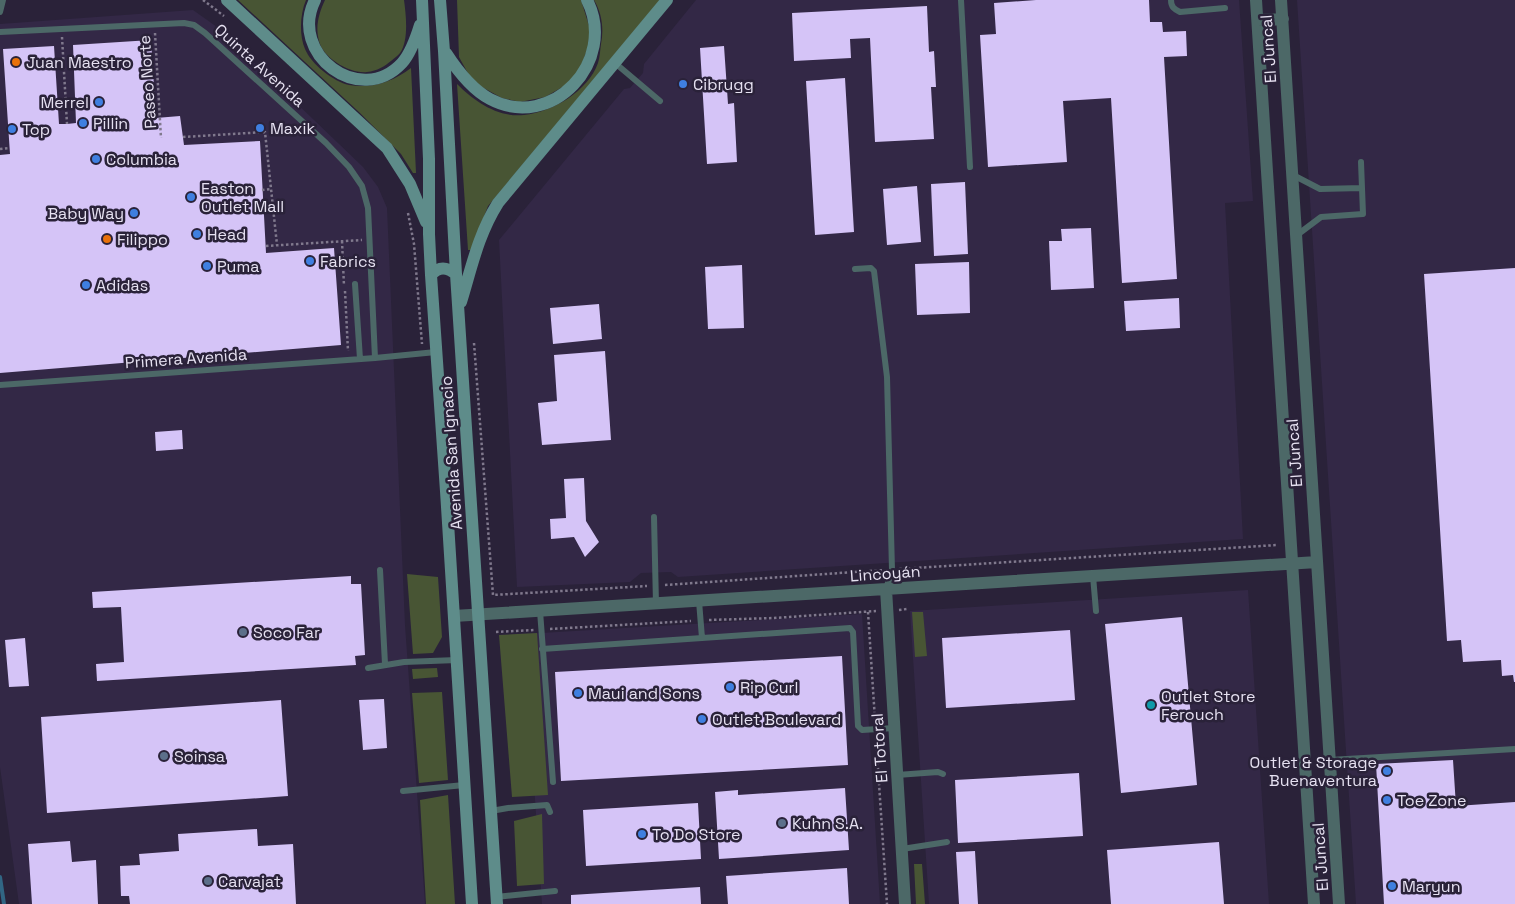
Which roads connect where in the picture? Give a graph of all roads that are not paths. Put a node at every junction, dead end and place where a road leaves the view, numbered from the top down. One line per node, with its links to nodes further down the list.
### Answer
1 (3, 0): 13 (lane)
2 (227, 0): 25 (main road)
3 (315, 0): 14 (main road)
4 (422, 0): 14 (main road, Avenida San Ignacio)
5 (440, 0): 18 (main road, Avenida San Ignacio)
6 (587, 0): 18 (main road)
7 (667, 0): 19 (main road)
8 (961, 0): 22 (lane)
9 (1171, 0): 12 (lane)
10 (1256, 0): 16 (street, El Juncal)
11 (1281, 0): 15 (street, El Juncal)
12 (1225, 8)
13 (0, 12)
14 (422, 16): 25 (main road, Avenida San Ignacio)
15 (1283, 19): 16 (street); 23 (street, El Juncal)
16 (1258, 20): 38 (street, El Juncal)
17 (0, 32): 33 (lane, Quinta Avenida)
18 (444, 51): 28 (main road, Avenida San Ignacio)
19 (615, 63): 20 (lane); 31 (main road)
20 (660, 101)
21 (1361, 162): 24 (lane)
22 (970, 167)
23 (1293, 175): 24 (lane); 26 (street, El Juncal)
24 (1362, 188): 26 (lane)
25 (429, 234): 29 (main road, Avenida San Ignacio)
26 (1297, 235): 37 (street, El Juncal)
27 (855, 269): 41 (lane)
28 (456, 274): 29 (main road); 31 (main road, Avenida San Ignacio)
29 (431, 275): 32 (main road, Avenida San Ignacio)
30 (356, 284): 34 (lane)
31 (459, 312): 46 (main road, Avenida San Ignacio)
32 (436, 352): 33 (lane, Primera Avenida); 47 (main road, Avenida San Ignacio)
33 (375, 358): 34 (lane, Primera Avenida)
34 (360, 359): 35 (lane, Primera Avenida)
35 (0, 385)
36 (654, 518): 43 (lane)
37 (1317, 562): 38 (street, Lincoyán); 57 (street, El Juncal)
38 (1292, 564): 40 (street, Lincoyán); 71 (street, El Juncal)
39 (380, 570): 51 (lane)
40 (1093, 576): 41 (street, Lincoyán); 45 (lane)
41 (886, 589): 42 (street, Lincoyán); 55 (street, El Totoral)
42 (699, 601): 43 (street, Lincoyán); 48 (lane)
43 (656, 604): 44 (street, Lincoyán)
44 (540, 611): 46 (street, Lincoyán); 49 (lane)
45 (1096, 611)
46 (478, 615): 47 (street, Lincoyán); 54 (main road, Avenida San Ignacio)
47 (454, 616): 50 (main road, Avenida San Ignacio)
48 (702, 638): 49 (lane); 55 (lane)
49 (542, 648): 60 (lane)
50 (457, 660): 51 (lane); 53 (main road, Avenida San Ignacio)
51 (385, 664): 52 (lane)
52 (368, 668)
53 (460, 710): 54 (main road); 61 (main road, Avenida San Ignacio)
54 (484, 710): 63 (main road, Avenida San Ignacio)
55 (894, 728): 58 (street, El Totoral)
56 (1515, 749): 57 (lane)
57 (1330, 760): 72 (street, El Juncal)
58 (897, 774): 59 (lane); 66 (street, El Totoral)
59 (943, 774)
60 (553, 782)
61 (464, 785): 62 (lane); 69 (main road, Avenida San Ignacio)
62 (403, 791)
63 (491, 811): 64 (lane); 68 (main road, Avenida San Ignacio)
64 (550, 812)
65 (946, 842): 66 (lane)
66 (902, 848): 70 (street, El Totoral)
67 (555, 891): 68 (lane)
68 (496, 900)
69 (472, 904)
70 (905, 904)
71 (1314, 904)
72 (1340, 904)

